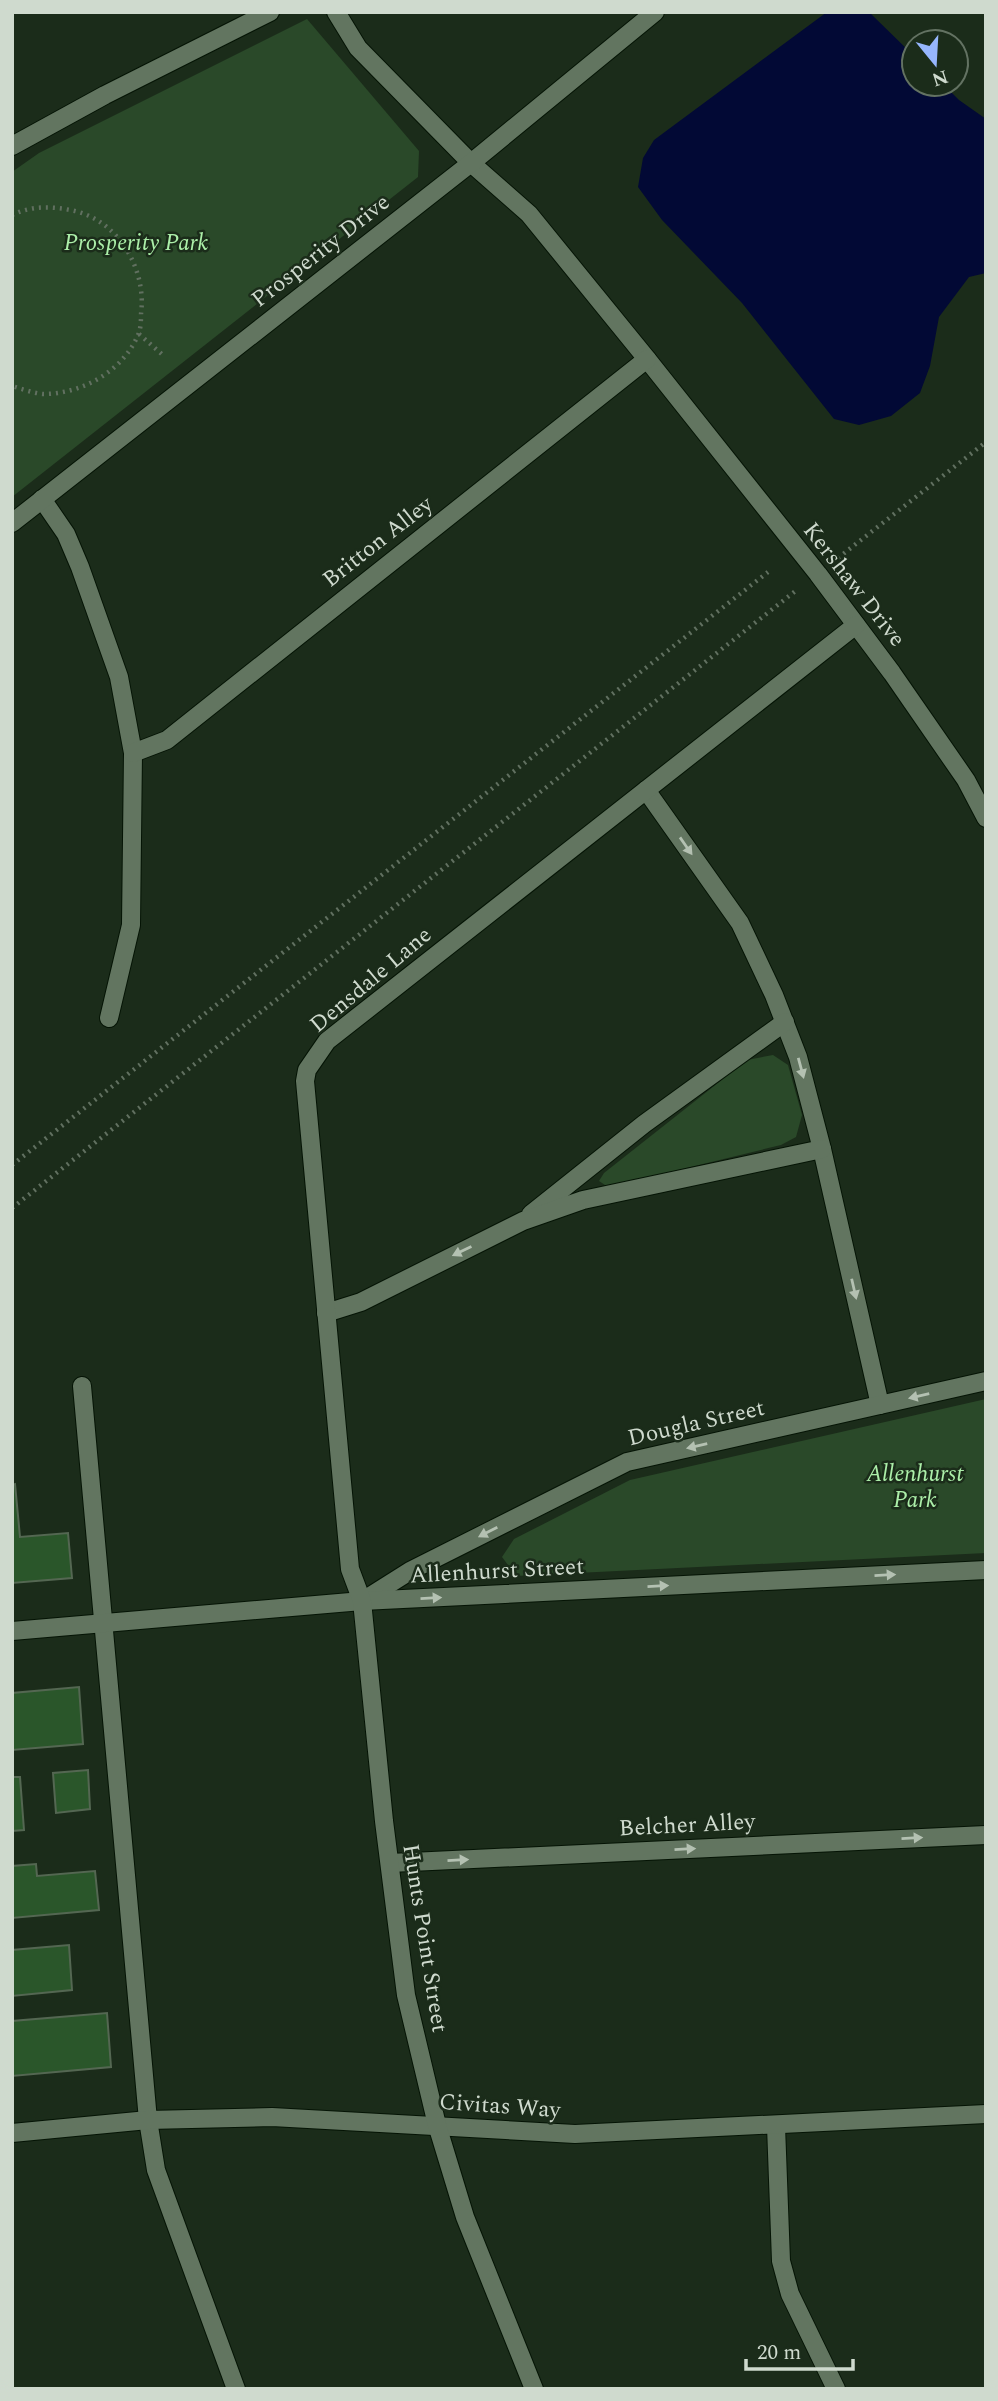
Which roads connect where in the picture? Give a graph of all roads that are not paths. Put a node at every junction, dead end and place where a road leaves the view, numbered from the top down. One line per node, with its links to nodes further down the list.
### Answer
1 (270, 12): 4 (street)
2 (335, 12): 5 (street)
3 (655, 12): 5 (street, Prosperity Drive)
4 (12, 146)
5 (471, 163): 6 (street, Kershaw Drive); 7 (street, Prosperity Drive)
6 (647, 359): 9 (street, Kershaw Drive); 10 (street, Britton Alley)
7 (42, 499): 8 (street, Prosperity Drive); 10 (street)
8 (12, 523)
9 (856, 625): 11 (street, Densdale Lane); 12 (street, Kershaw Drive)
10 (132, 752): 13 (street)
11 (646, 790): 14 (street, one-way to 14); 17 (street, Densdale Lane)
12 (986, 818)
13 (109, 1018)
14 (785, 1022): 15 (street, one-way to 15); 16 (street)
15 (822, 1149): 16 (street); 20 (street, one-way to 20)
16 (523, 1221): 17 (street, one-way to 17)
17 (326, 1313): 22 (street, Densdale Lane)
18 (986, 1381): 20 (street, Dougla Street, one-way to 20)
19 (82, 1386): 23 (street)
20 (880, 1405): 22 (street, Dougla Street, one-way to 22)
21 (986, 1570): 22 (street, Allenhurst Street, one-way to 21)
22 (362, 1601): 23 (street, Allenhurst Street); 26 (street, Hunts Point Street)
23 (103, 1623): 24 (street, Allenhurst Street); 28 (street)
24 (12, 1631)
25 (986, 1835): 26 (street, Belcher Alley, one-way to 25)
26 (390, 1863): 29 (street, Hunts Point Street)
27 (986, 2114): 30 (street, Civitas Way)
28 (148, 2120): 29 (street, Civitas Way); 31 (street, Civitas Way); 32 (street)
29 (437, 2125): 30 (street, Civitas Way); 33 (street, Hunts Point Street)
30 (776, 2126): 34 (street)
31 (12, 2133)
32 (236, 2389)
33 (534, 2389)
34 (836, 2389)

